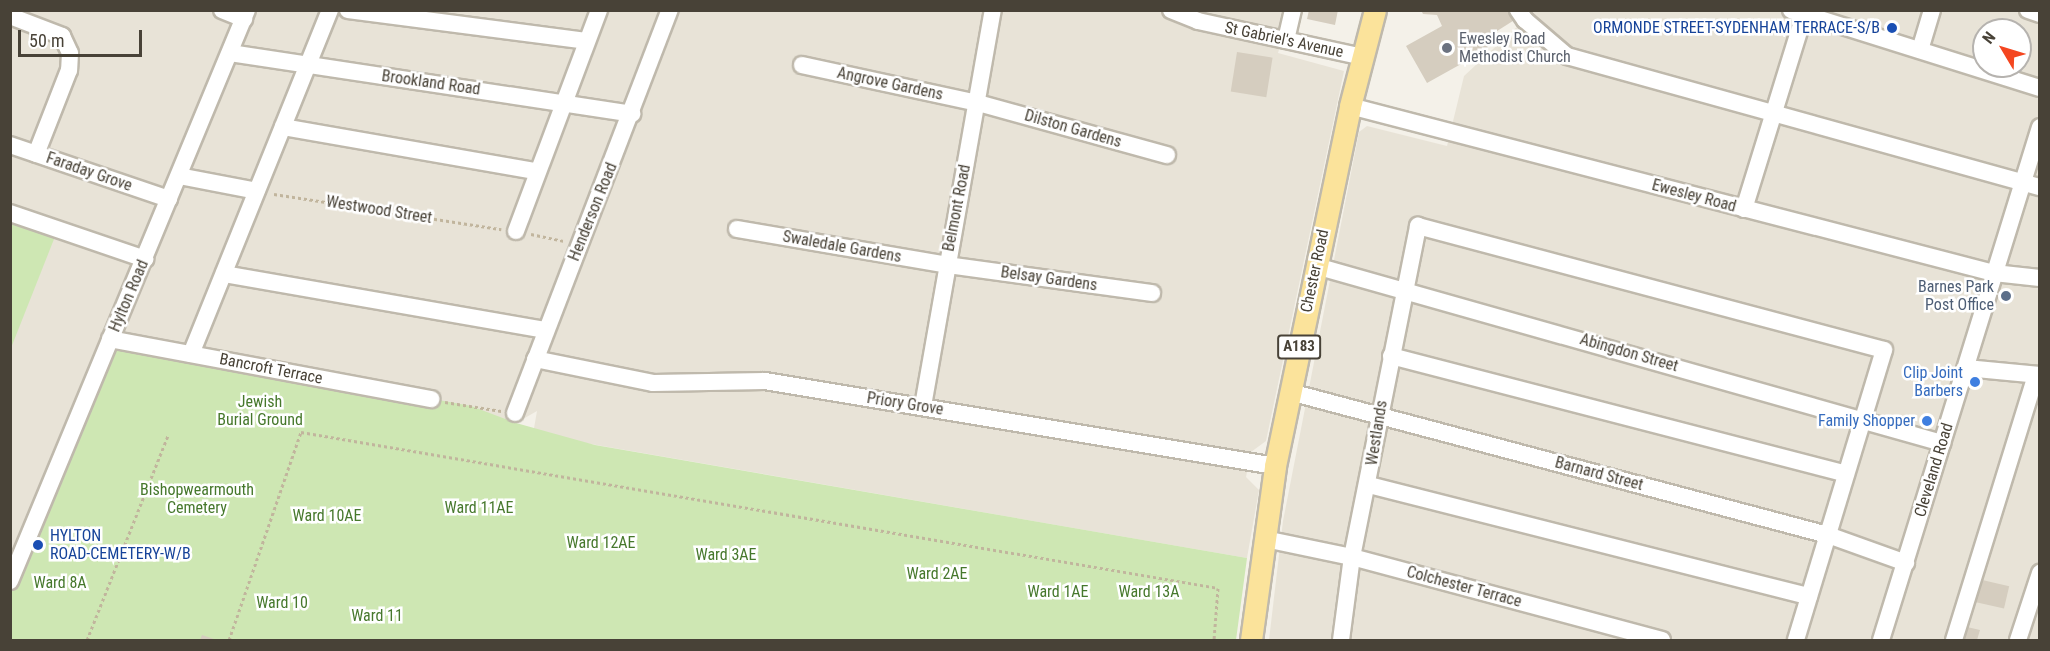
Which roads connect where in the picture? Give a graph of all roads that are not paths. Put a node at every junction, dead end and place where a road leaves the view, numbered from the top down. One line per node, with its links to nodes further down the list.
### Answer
1 (222, 10): 14 (street)
2 (330, 10): 23 (street)
3 (348, 10): 18 (street)
4 (599, 10): 18 (street)
5 (670, 10): 29 (street, Henderson Road)
6 (993, 10): 26 (street, Belmont Road)
7 (1171, 10): 17 (street, St Gabriel's Avenue)
8 (1293, 10): 17 (street)
9 (1375, 10): 21 (main road, Chester Road / A183)
10 (1518, 10): 28 (street)
11 (1932, 10): 19 (street)
12 (2028, 10): 15 (street)
13 (1798, 13): 19 (street); 28 (street)
14 (246, 14): 20 (street, Hylton Road)
15 (2040, 14)
16 (10, 16): 33 (street)
17 (1286, 40): 21 (street, St Gabriel's Avenue)
18 (586, 41): 25 (street)
19 (1920, 50): 24 (street)
20 (230, 53): 23 (street, Brookland Road); 36 (street, Hylton Road)
21 (1363, 57): 27 (main road, Chester Road / A183)
22 (802, 65): 26 (street, Angrove Gardens)
23 (307, 66): 25 (street, Brookland Road); 30 (street)
24 (2040, 88)
25 (565, 101): 29 (street, Brookland Road); 35 (street)
26 (978, 103): 34 (street, Dilston Gardens); 46 (street, Belmont Road)
27 (1350, 106): 41 (street, Ewesley Road); 47 (main road, Chester Road / A183)
28 (1774, 113): 37 (street); 41 (street)
29 (632, 114): 53 (street, Henderson Road)
30 (283, 127): 35 (street); 39 (street)
31 (2040, 127): 37 (street, Cleveland Road)
32 (10, 146): 33 (street, Faraday Grove)
33 (36, 154): 40 (street, Faraday Grove)
34 (1167, 155)
35 (536, 171): 44 (street)
36 (178, 176): 39 (street); 40 (street, Hylton Road)
37 (2021, 184): 38 (street); 48 (street, Cleveland Road)
38 (2040, 187)
39 (257, 191): 49 (street)
40 (169, 199): 45 (street, Hylton Road)
41 (1744, 209): 48 (street, Ewesley Road)
42 (10, 213): 45 (street)
43 (737, 229): 46 (street, Swaledale Gardens)
44 (516, 231)
45 (145, 260): 54 (street, Hylton Road)
46 (947, 265): 52 (street, Belsay Gardens); 62 (street, Belmont Road)
47 (1316, 266): 51 (street, Abingdon Street); 60 (main road, Chester Road / A183)
48 (1994, 273): 50 (street, Ewesley Road); 58 (street, Cleveland Road)
49 (224, 274): 53 (street); 55 (street)
50 (2040, 278)
51 (1405, 290): 56 (street, Westlands); 65 (street, Abingdon Street); 65 (street, Westlands)
52 (1152, 293)
53 (545, 330): 57 (street, Henderson Road)
54 (110, 339): 55 (street, Bancroft Terrace); 75 (street, Hylton Road)
55 (191, 354): 61 (street, Bancroft Terrace)
56 (1391, 356): 64 (street, Westlands); 68 (street)
57 (535, 359): 62 (street, Priory Grove); 63 (street, Henderson Road)
58 (1966, 368): 59 (street); 66 (street, Cleveland Road)
59 (2038, 375): 82 (street)
60 (1290, 392): 64 (street, Barnard Street); 67 (main road, Chester Road / A183)
61 (431, 399)
62 (923, 406): 67 (street, Priory Grove)
63 (515, 413)
64 (1378, 415): 69 (street, Westlands); 70 (street, Barnard Street)
65 (1863, 418): 66 (street, Abingdon Street); 68 (street)
66 (1942, 443): 73 (street, Cleveland Road)
67 (1275, 466): 71 (main road, Chester Road / A183)
68 (1846, 474): 70 (street)
69 (1369, 485): 72 (street, Westlands); 76 (street)
70 (1828, 535): 73 (street, Barnard Street); 76 (street)
71 (1265, 539): 72 (street, Colchester Terrace); 77 (main road, Chester Road / A183)
72 (1352, 557): 78 (street, Westlands); 79 (street, Colchester Terrace)
73 (1906, 563): 81 (street, Cleveland Road)
74 (2040, 573): 83 (street)
75 (10, 580)
76 (1809, 596): 80 (street)
77 (1251, 640)
78 (1341, 640)
79 (1662, 640)
80 (1796, 640)
81 (1881, 640)
82 (1954, 640)
83 (2018, 640)

